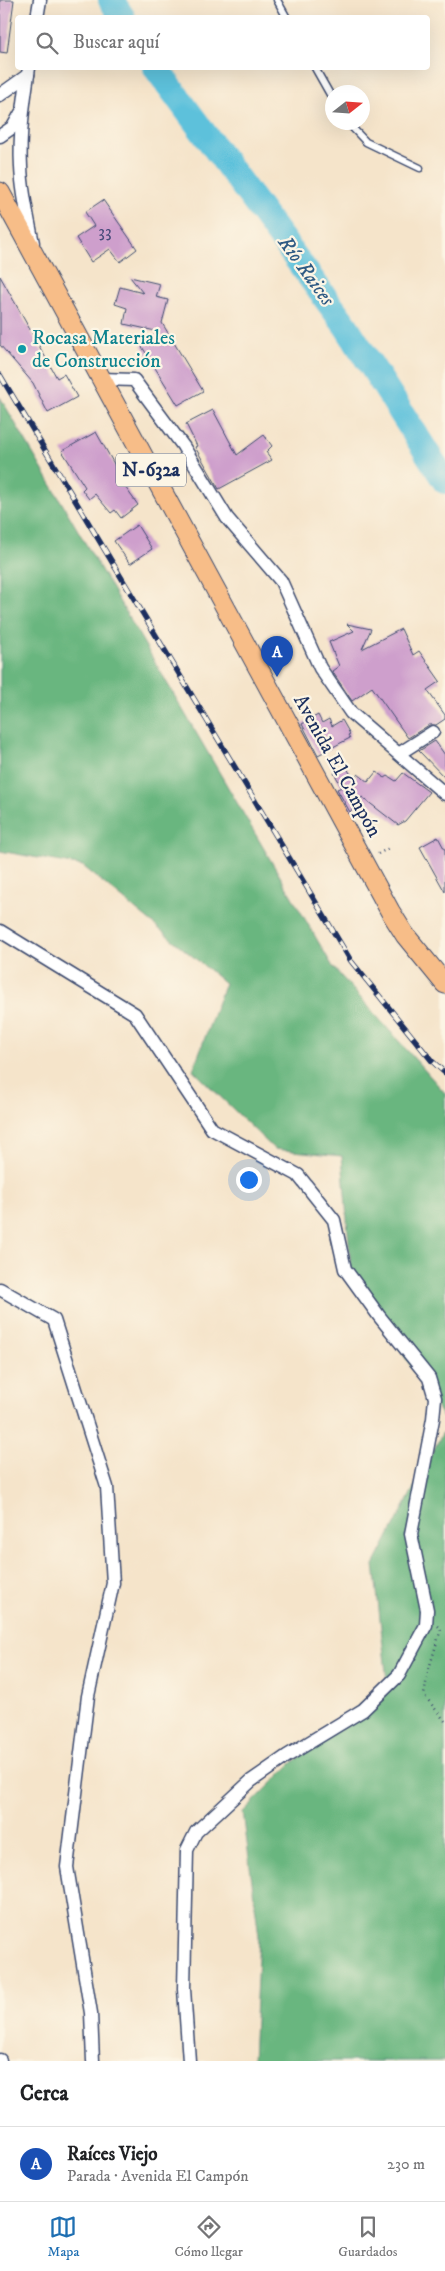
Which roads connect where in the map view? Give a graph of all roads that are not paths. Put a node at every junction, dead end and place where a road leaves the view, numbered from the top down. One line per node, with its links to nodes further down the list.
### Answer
1 (40, 0): 3 (street)
2 (277, 0): 4 (lane)
3 (38, 15)
4 (285, 15)
5 (316, 70): 7 (lane)
6 (28, 71): 8 (street); 9 (street); 10 (street)
7 (325, 86)
8 (0, 87)
9 (0, 95)
10 (24, 108): 12 (street); 15 (street)
11 (355, 130): 13 (lane)
12 (0, 136)
13 (420, 168)
14 (0, 192): 15 (main road, Avenida El Campón / N-632a)
15 (36, 258): 16 (main road, Avenida El Campón / N-632a)
16 (101, 378): 18 (street); 21 (main road, Avenida El Campón / N-632a)
17 (434, 732): 18 (street)
18 (400, 753): 19 (street)
19 (445, 794)
20 (0, 931): 24 (street)
21 (445, 984)
22 (0, 1289): 23 (street)
23 (93, 2061)
24 (189, 2061)

